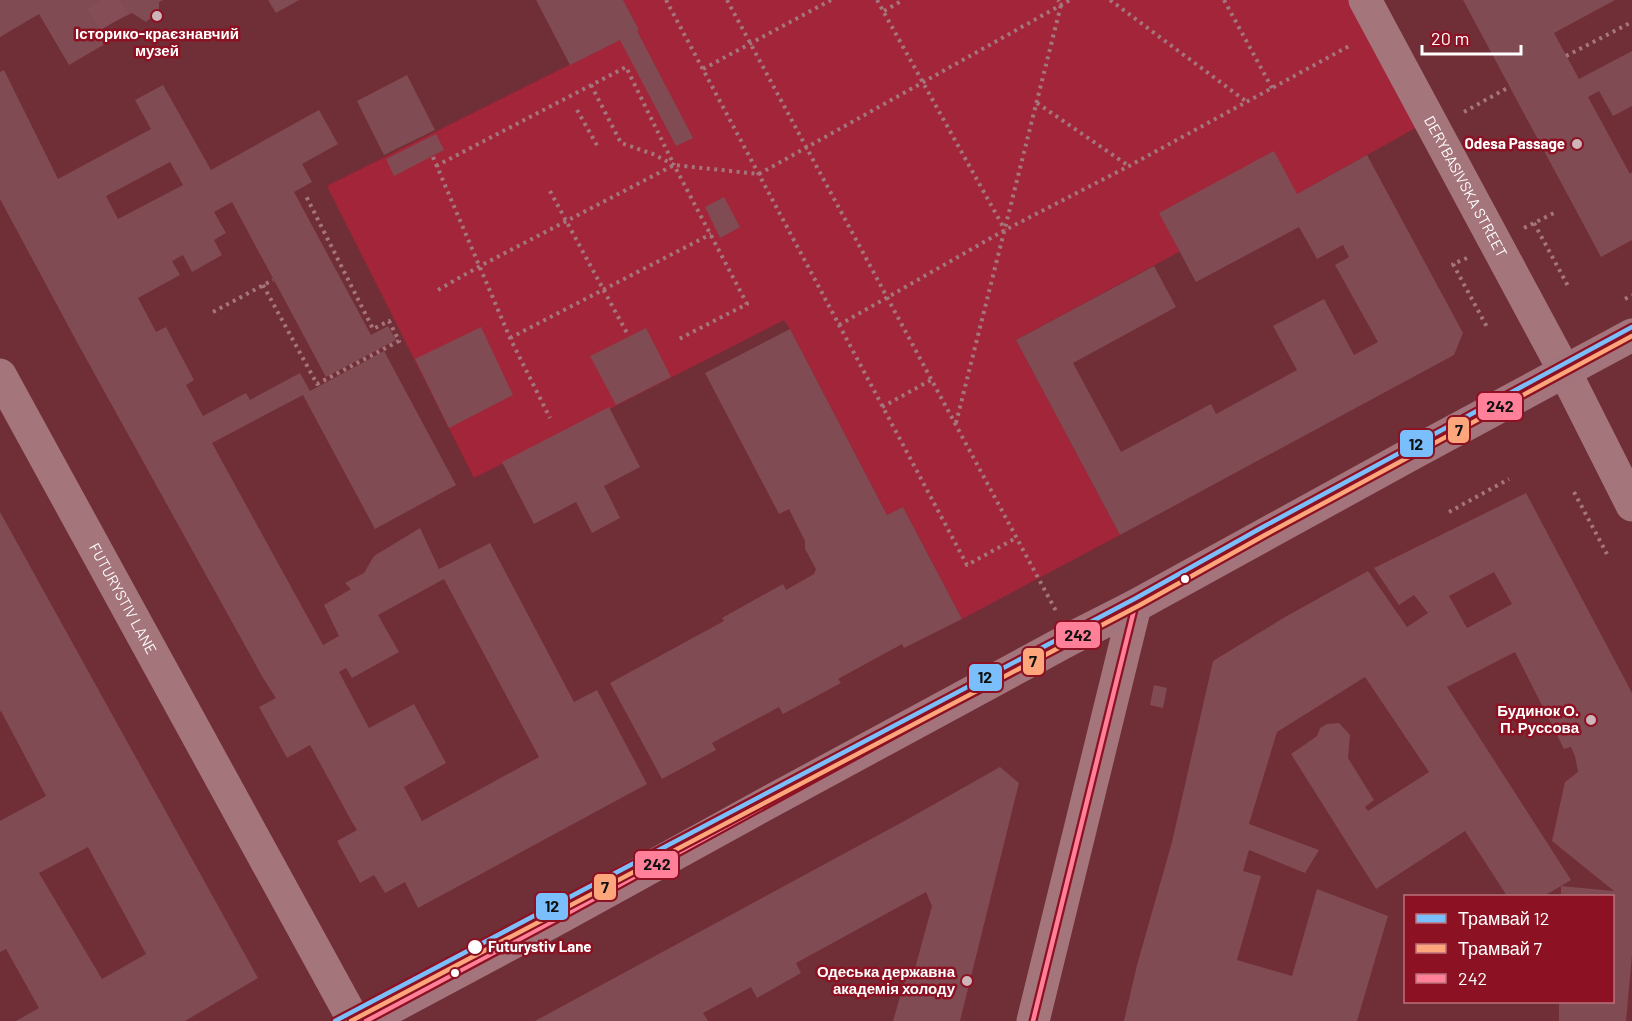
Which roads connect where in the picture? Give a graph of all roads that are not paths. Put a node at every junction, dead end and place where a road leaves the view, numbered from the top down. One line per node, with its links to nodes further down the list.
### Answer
1 (1365, 0): 3 (street, DERYBASIVSKA STREET)
2 (1632, 335): 3 (main road)
3 (1565, 372): 5 (street, DERYBASIVSKA STREET); 6 (main road)
4 (0, 375): 7 (street, FUTURYSTIV LANE)
5 (1632, 505)
6 (1135, 606): 7 (main road); 8 (street)
7 (356, 1018)
8 (1033, 1021)

